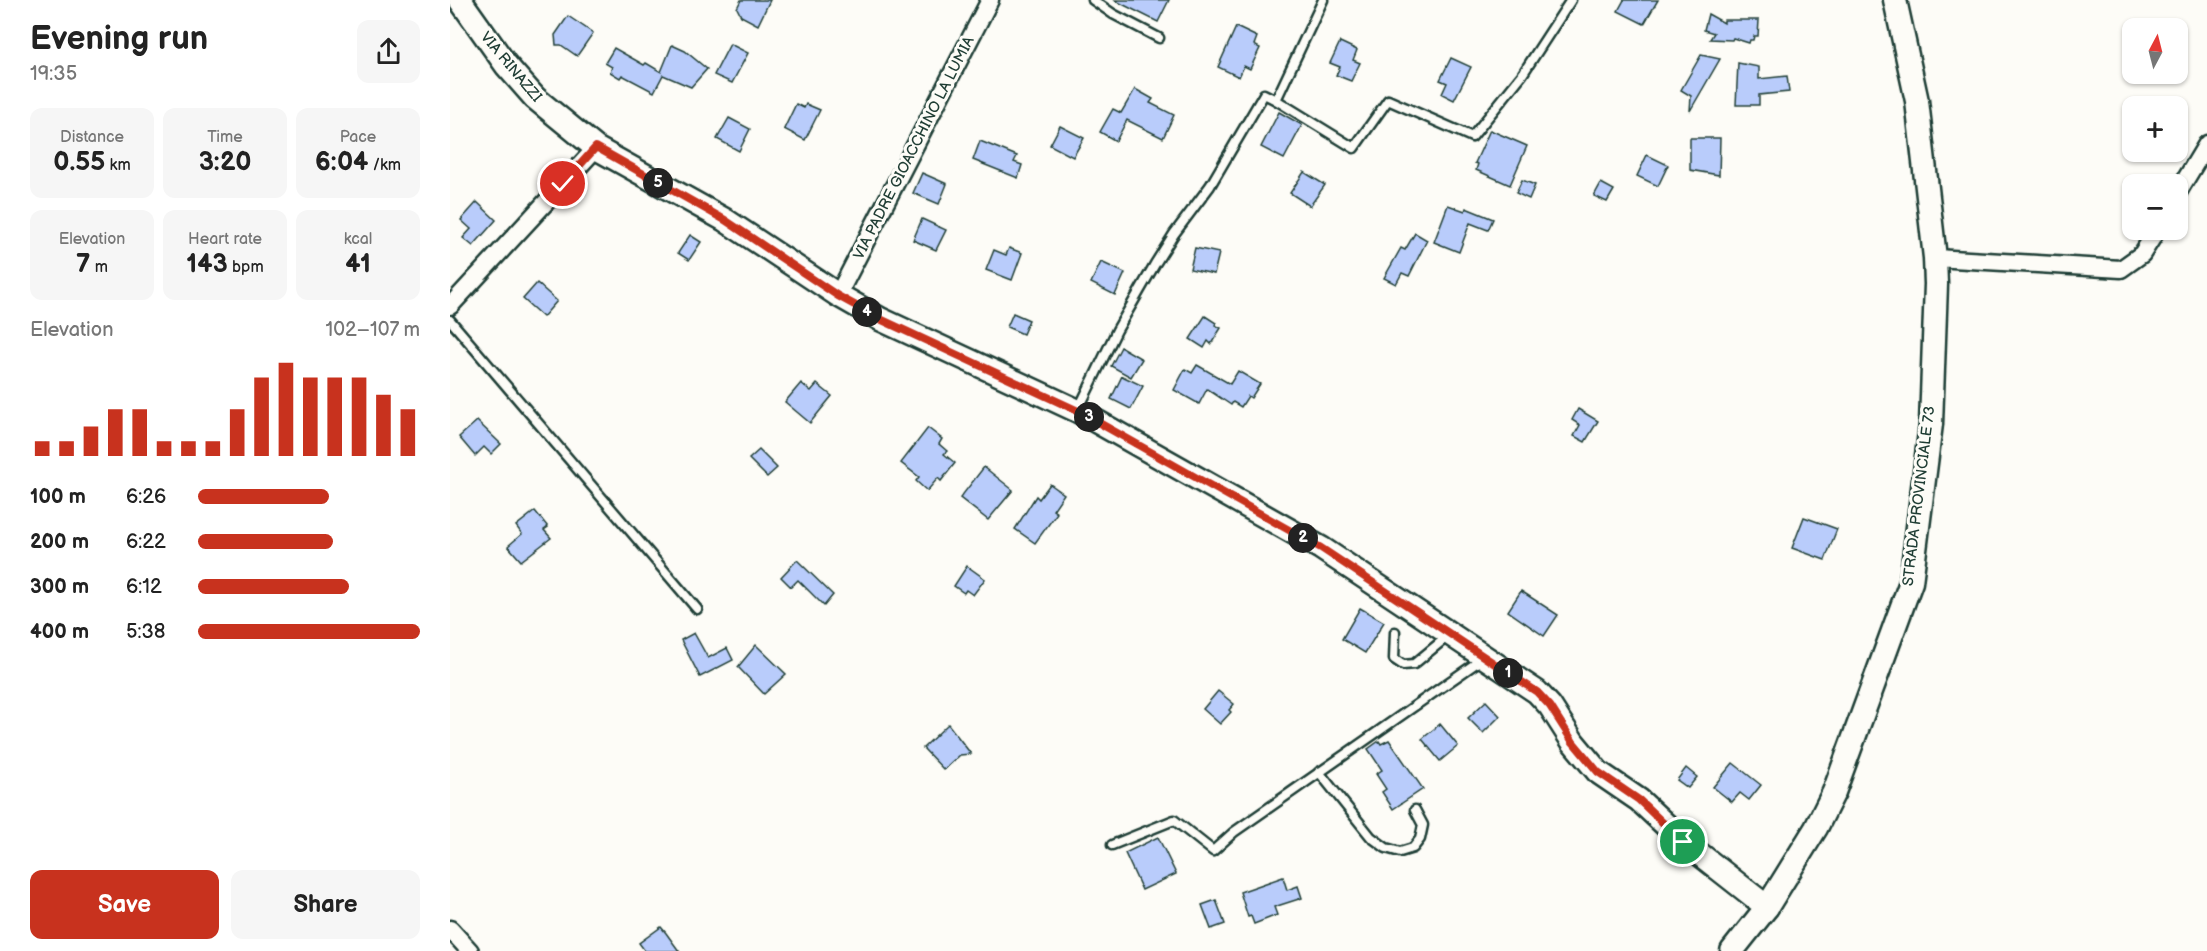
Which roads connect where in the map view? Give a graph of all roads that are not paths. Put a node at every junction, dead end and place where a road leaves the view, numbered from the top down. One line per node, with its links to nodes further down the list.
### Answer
1 (460, 0): 10 (street, VIA RINAZZI)
2 (990, 0): 14 (street, VIA PADRE GIOACCHINO LA LUMIA)
3 (1093, 0): 7 (lane)
4 (1323, 0): 8 (lane)
5 (1571, 0): 8 (lane)
6 (1895, 0): 13 (street, STRADA PROVINCIALE 73)
7 (1159, 38)
8 (1276, 100): 17 (lane)
9 (2207, 144): 11 (street)
10 (596, 147): 14 (street, VIA RINAZZI); 15 (street)
11 (2188, 175)
12 (2151, 240): 13 (street)
13 (1935, 258): 25 (street, STRADA PROVINCIALE 73)
14 (838, 296): 17 (street, VIA RINAZZI)
15 (450, 306)
16 (450, 320): 18 (lane)
17 (1078, 411): 20 (street, VIA RINAZZI)
18 (697, 609)
19 (1395, 632): 20 (lane)
20 (1451, 634): 21 (street, VIA RINAZZI)
21 (1485, 657): 22 (lane); 25 (street, VIA RINAZZI)
22 (1319, 772): 23 (lane); 24 (lane)
23 (1415, 810)
24 (1112, 845)
25 (1767, 907): 28 (street, STRADA PROVINCIALE 73)
26 (450, 930): 27 (street)
27 (470, 951)
28 (1732, 951)

